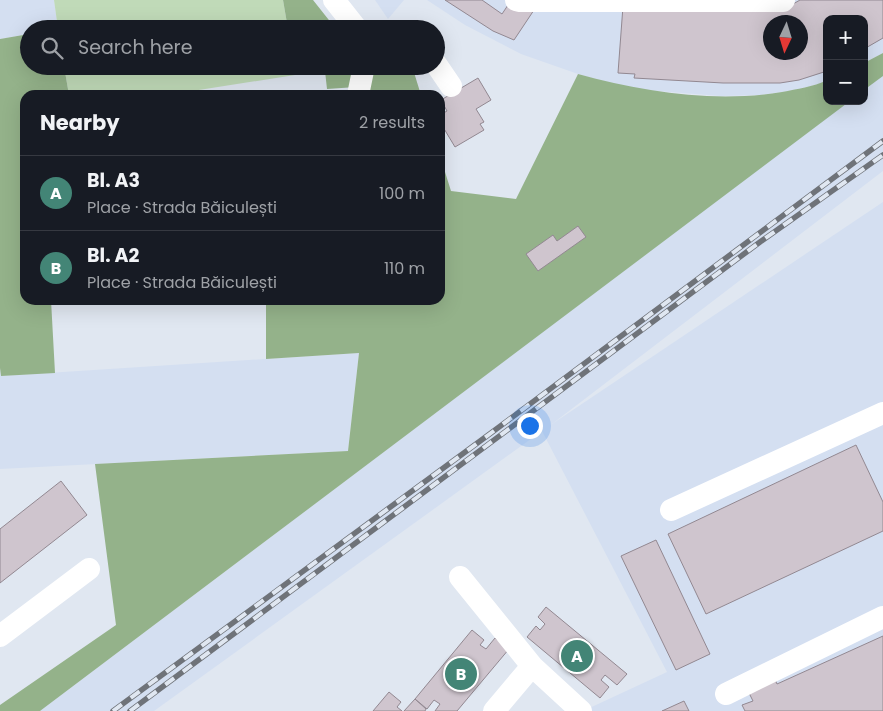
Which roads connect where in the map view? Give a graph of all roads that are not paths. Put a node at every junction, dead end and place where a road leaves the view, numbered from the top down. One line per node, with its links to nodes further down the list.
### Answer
1 (334, 0): 5 (street)
2 (516, 0): 4 (street)
3 (784, 0): 4 (street)
4 (589, 1)
5 (350, 20)
6 (362, 75): 9 (street)
7 (443, 75): 8 (street)
8 (450, 86)
9 (359, 90)
10 (883, 413): 11 (street)
11 (671, 510)
12 (89, 569): 15 (street)
13 (460, 577): 16 (street)
14 (883, 617): 17 (street)
15 (0, 636)
16 (532, 666): 18 (street); 19 (street)
17 (726, 694)
18 (494, 711)
19 (581, 711)

